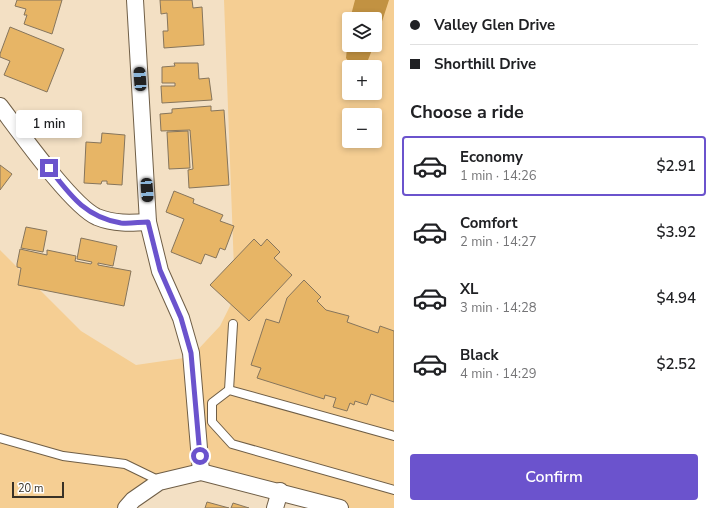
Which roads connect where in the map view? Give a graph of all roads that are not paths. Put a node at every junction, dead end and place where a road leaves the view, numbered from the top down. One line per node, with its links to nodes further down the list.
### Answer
1 (135, 0): 3 (street)
2 (0, 106): 3 (street)
3 (148, 222): 8 (street)
4 (232, 324): 5 (lane)
5 (229, 390): 6 (lane); 10 (lane)
6 (394, 436)
7 (0, 438): 9 (lane)
8 (201, 472): 9 (street); 11 (street)
9 (160, 481): 12 (street)
10 (394, 490)
11 (280, 491): 13 (street); 14 (street)
12 (126, 508)
13 (275, 508)
14 (340, 508)

